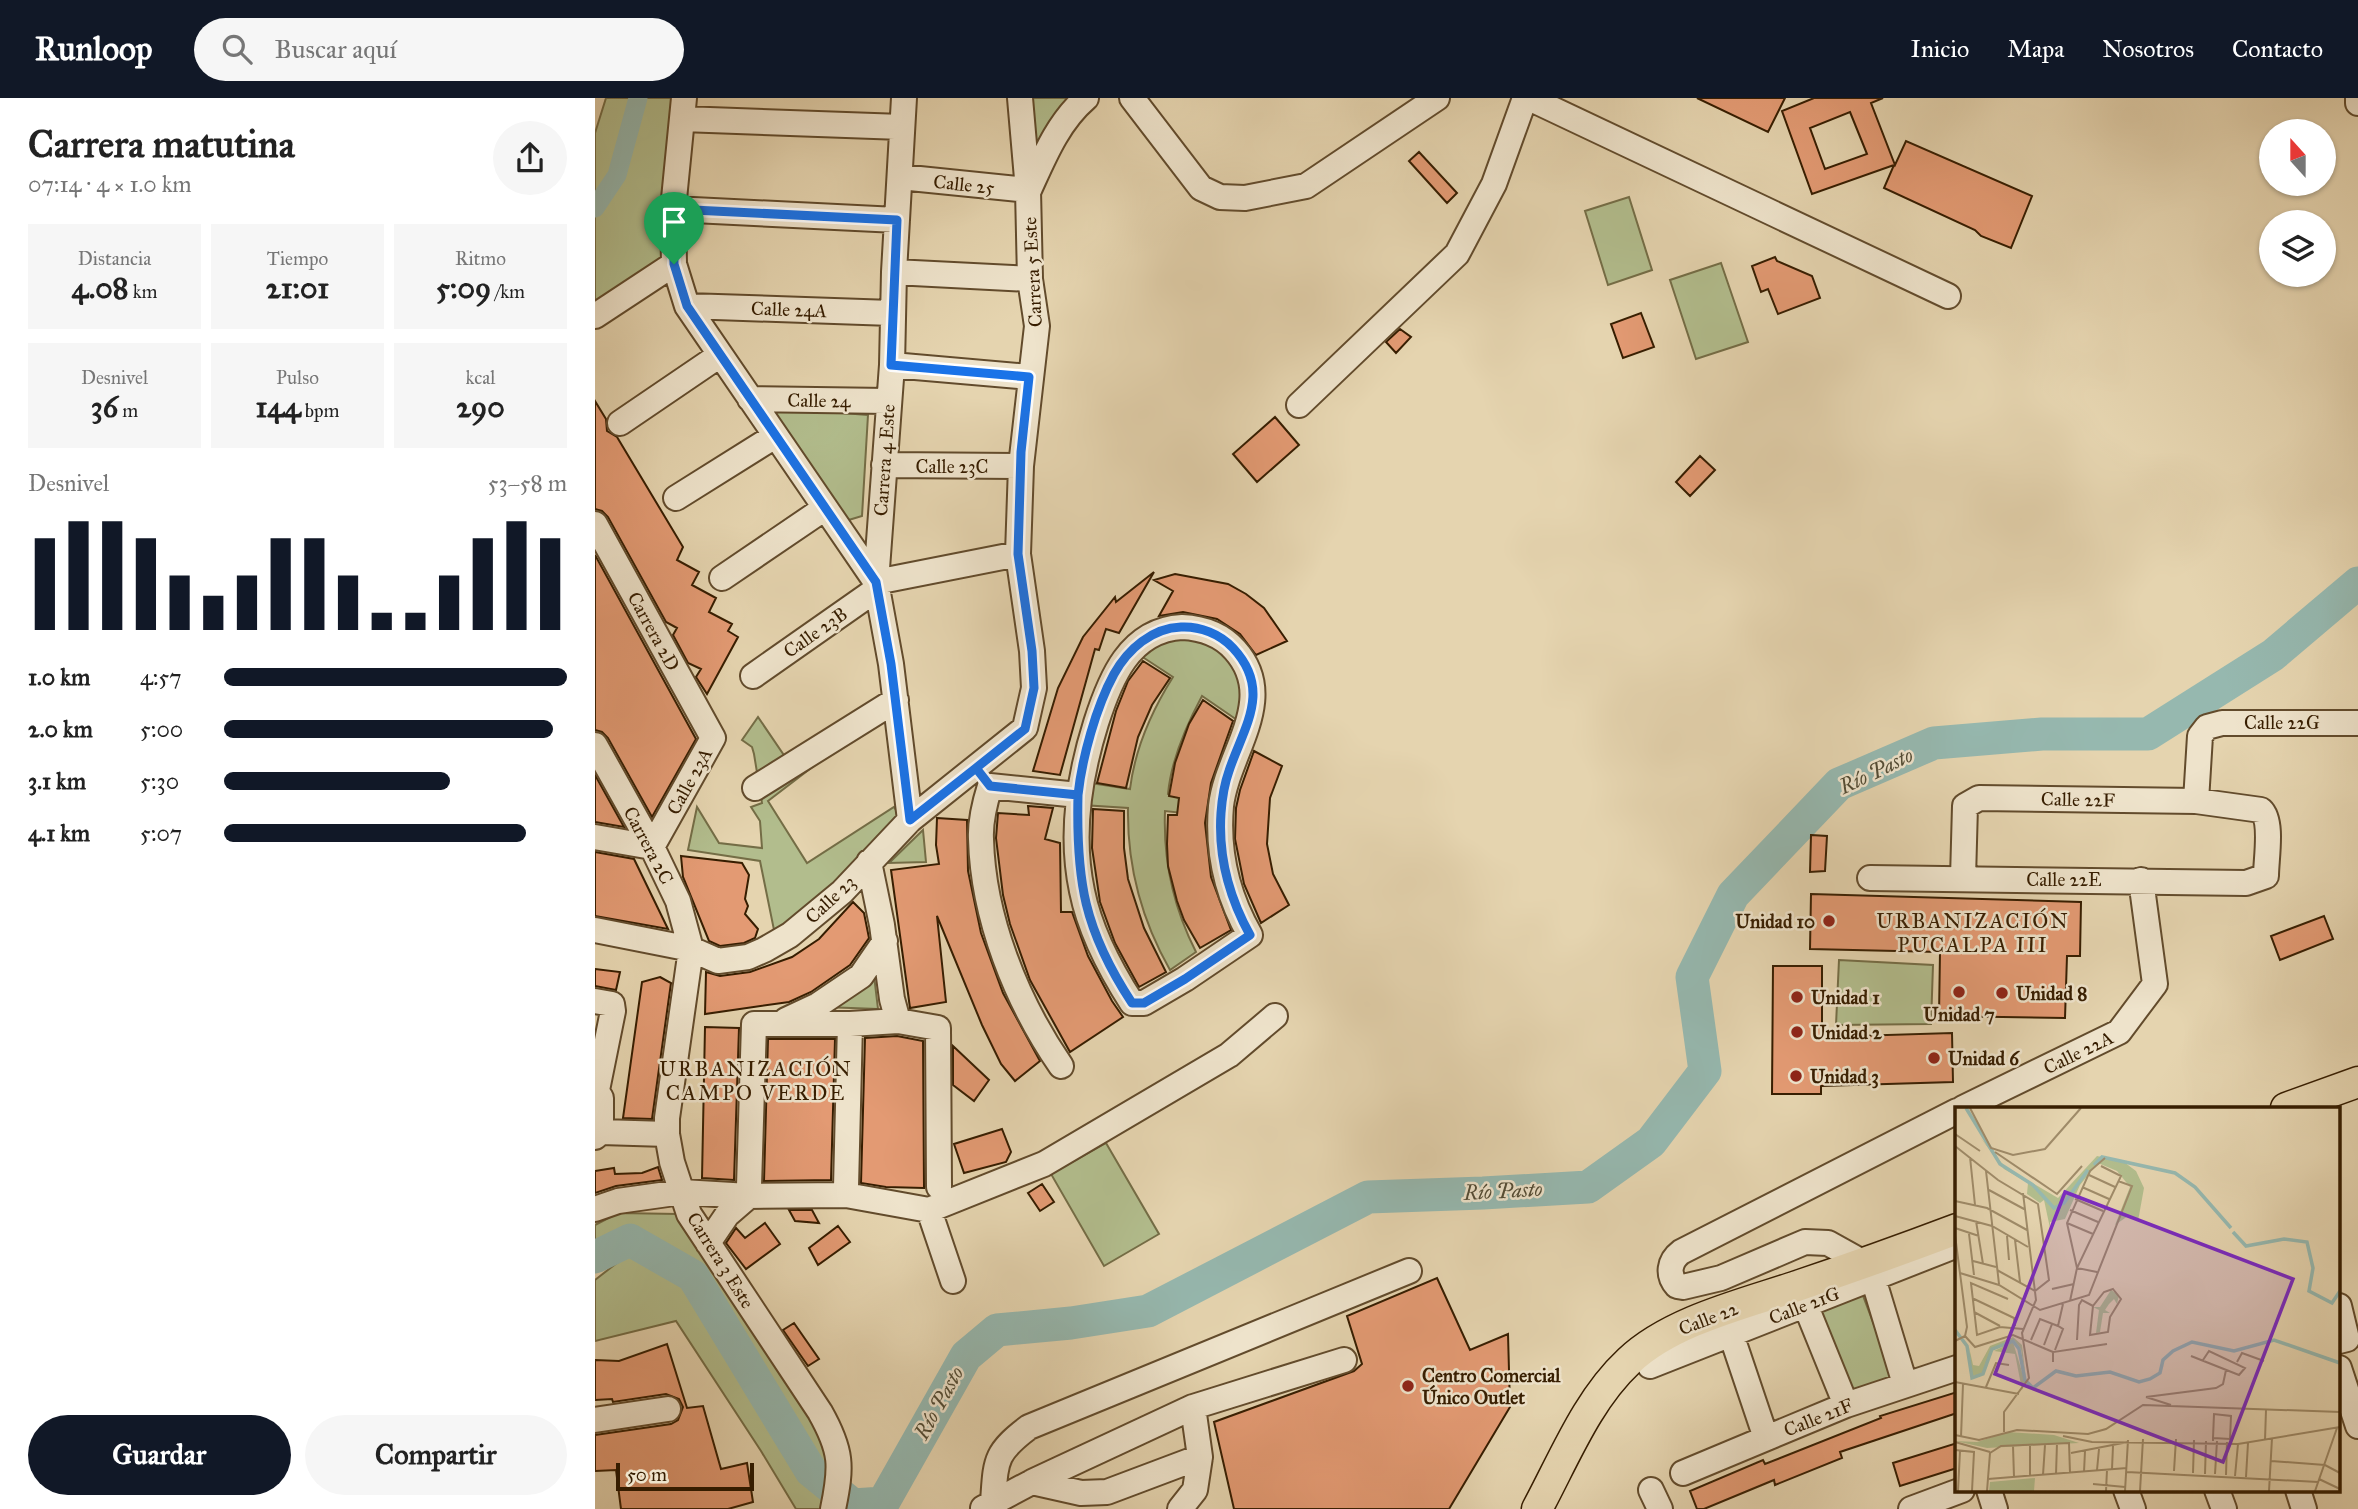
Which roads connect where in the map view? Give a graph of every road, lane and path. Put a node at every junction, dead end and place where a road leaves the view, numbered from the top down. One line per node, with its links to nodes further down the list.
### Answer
1 (904, 98): 8 (street, Carrera 4 Este)
2 (1020, 98): 10 (street, Carrera 5 Este)
3 (1086, 98): 10 (street, Carrera 5 Este)
4 (1132, 98): 5 (street)
5 (1437, 98)
6 (1527, 98): 16 (street); 25 (street)
7 (683, 108): 8 (street); 11 (street)
8 (902, 127): 9 (street, Carrera 4 Este)
9 (899, 177): 10 (street, Calle 25); 12 (street, Carrera 4 Este)
10 (1028, 190): 15 (street, Carrera 5 Este)
11 (673, 209): 12 (street); 13 (street)
12 (897, 220): 14 (street, Carrera 4 Este)
13 (674, 264): 17 (street); 19 (street)
14 (894, 272): 15 (street); 18 (street, Carrera 4 Este)
15 (1030, 279): 22 (street, Carrera 5 Este)
16 (1948, 296)
17 (687, 306): 18 (street, Calle 24A); 20 (street)
18 (892, 313): 21 (street, Carrera 4 Este)
19 (595, 316)
20 (720, 355): 23 (street); 26 (street)
21 (891, 365): 22 (street); 24 (street, Carrera 4 Este)
22 (1029, 377): 29 (street, Carrera 5 Este)
23 (750, 399): 24 (street, Calle 24); 27 (street)
24 (888, 401): 28 (street, Carrera 4 Este)
25 (1299, 405)
26 (620, 422)
27 (775, 436): 30 (street, Calle 24); 31 (street)
28 (884, 466): 29 (street, Calle 23C); 35 (street, Carrera 4 Este)
29 (1021, 466): 33 (street, Carrera 5 Este)
30 (676, 498)
31 (825, 508): 34 (street); 35 (street)
32 (595, 524): 40 (street, Carrera 2D)
33 (1018, 554): 35 (street, Calle 23B); 39 (street, Carrera 5 Este)
34 (722, 578)
35 (876, 585): 36 (street, Calle 23B); 37 (street, Carrera 4 Este)
36 (753, 676)
37 (895, 700): 43 (street); 46 (street, Carrera 4 Este)
38 (2358, 723): 45 (street, Calle 22G)
39 (1025, 729): 42 (street, Calle 23)
40 (712, 738): 48 (street, Calle 23A)
41 (595, 745): 48 (street, Carrera 2C)
42 (983, 777): 44 (street); 46 (street, Calle 23); 62 (street)
43 (755, 788)
44 (1078, 795): 44 (street)
45 (2196, 801): 51 (street, Calle 22F); 53 (street, Calle 22F)
46 (910, 820): 49 (street, Calle 23)
47 (595, 837): 48 (street)
48 (652, 847): 56 (street, Carrera 2C)
49 (869, 862): 55 (street); 56 (street, Calle 23)
50 (1870, 878): 51 (street, Calle 22E)
51 (1963, 878): 52 (street, Calle 22E)
52 (2141, 880): 53 (street, Calle 22E); 65 (street, Calle 22A)
53 (2257, 881)
54 (595, 930): 56 (street, Calle 23)
55 (885, 941): 59 (street); 60 (street)
56 (691, 949): 68 (street, Carrera 3 Este)
57 (595, 1001): 64 (street)
58 (1275, 1016): 75 (street)
59 (898, 1021): 61 (street); 71 (street)
60 (781, 1022): 61 (street); 72 (street)
61 (849, 1024): 70 (street)
62 (1061, 1066)
63 (2358, 1082): 66 (main road)
64 (596, 1090): 69 (street)
65 (1965, 1107)
66 (2289, 1107)
67 (1955, 1112): 78 (street)
68 (667, 1134): 69 (street); 73 (street, Carrera 3 Este)
69 (598, 1135)
70 (846, 1186)
71 (939, 1187)
72 (749, 1191): 73 (street); 75 (street); 76 (street)
73 (682, 1192): 74 (street); 76 (street, Carrera 3 Este)
74 (595, 1209)
75 (929, 1210): 80 (street)
76 (708, 1243): 107 (street, Carrera 3 Este)
77 (1955, 1247): 78 (main road, Calle 22)
78 (1868, 1271): 81 (street, Calle 21G); 91 (street); 109 (main road, Calle 22)
79 (1409, 1272): 106 (street)
80 (953, 1281)
81 (1805, 1304): 83 (street, Calle 21G); 92 (street)
82 (2340, 1314): 84 (street)
83 (1731, 1334): 87 (street, Calle 21G); 97 (street)
84 (2343, 1340)
85 (1344, 1360): 93 (street)
86 (2358, 1362): 88 (street)
87 (1650, 1366)
88 (2340, 1368)
89 (1955, 1369): 91 (street, Calle 21F)
90 (2340, 1371): 96 (street)
91 (1905, 1384): 92 (street, Calle 21F)
92 (1846, 1405): 97 (street, Calle 21F)
93 (1193, 1407): 98 (street); 100 (street)
94 (668, 1409): 95 (street)
95 (595, 1420)
96 (2358, 1426)
97 (1766, 1438): 99 (street, Calle 21F)
98 (1200, 1457): 100 (street); 108 (street)
99 (1683, 1473)
100 (1032, 1482): 106 (street)
101 (1957, 1492): 110 (street)
102 (1990, 1492): 111 (street)
103 (2127, 1492): 112 (street)
104 (2218, 1492): 113 (street)
105 (2299, 1492): 114 (street)
106 (988, 1506)
107 (833, 1509)
108 (1180, 1509)
109 (1537, 1509)
110 (1911, 1509)
111 (1995, 1509)
112 (2133, 1509)
113 (2224, 1509)
114 (2304, 1509)

